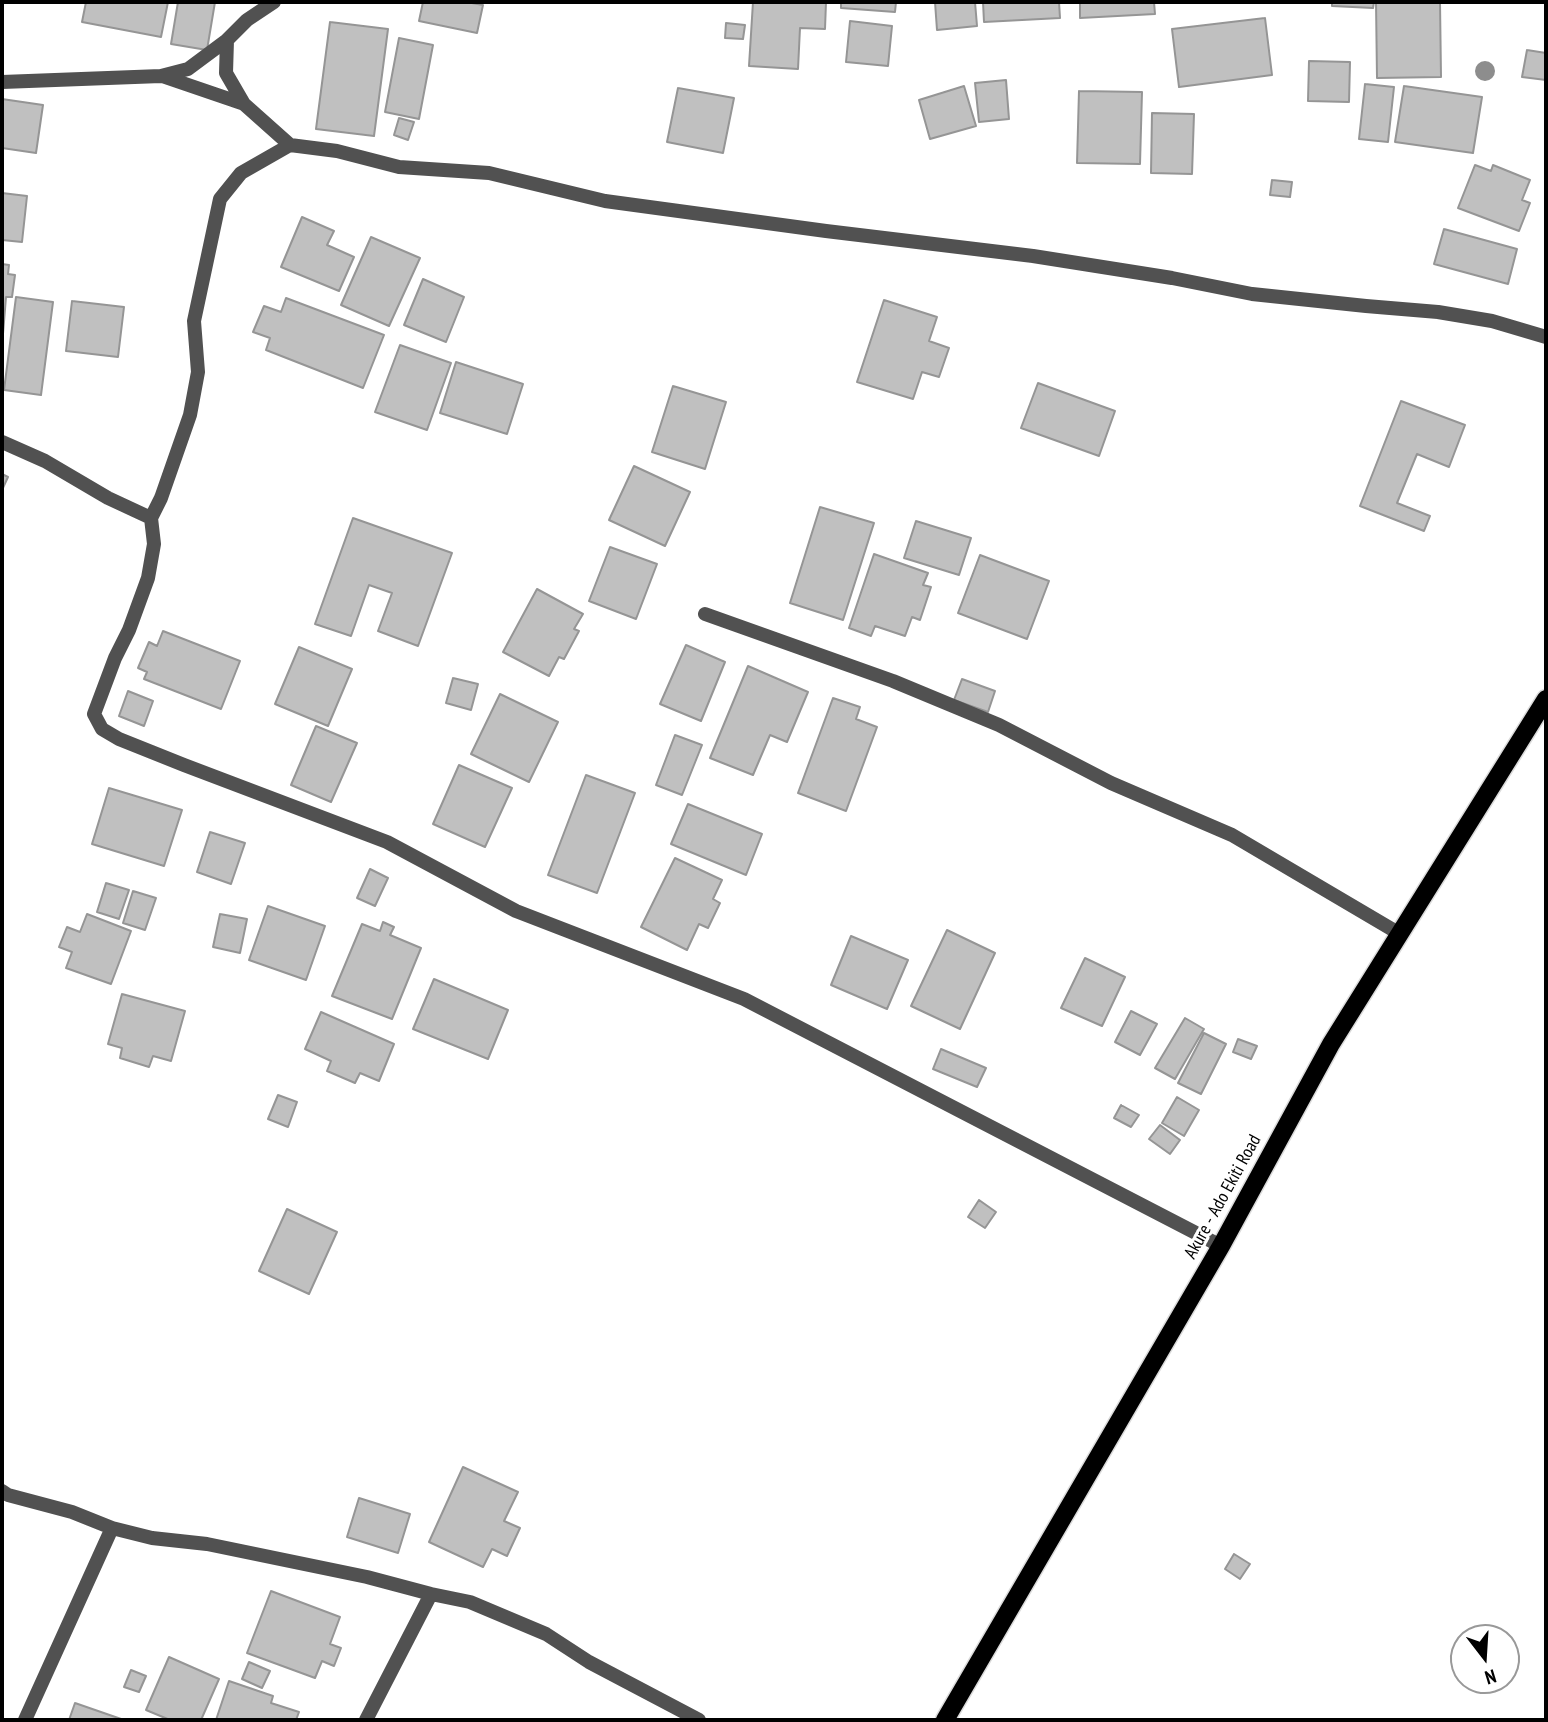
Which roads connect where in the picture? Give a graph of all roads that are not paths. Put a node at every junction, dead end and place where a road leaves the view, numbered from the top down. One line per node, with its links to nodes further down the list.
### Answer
1 (274, 2): 2 (street)
2 (227, 40): 3 (street); 5 (street)
3 (161, 76): 4 (street); 5 (street)
4 (2, 82)
5 (244, 104): 6 (street)
6 (290, 145): 7 (street); 9 (street)
7 (1546, 337)
8 (2, 442): 9 (street)
9 (151, 518): 13 (street)
10 (705, 614): 12 (street)
11 (1546, 699): 12 (main road, Akure - Ado Ekiti Road)
12 (1400, 934): 13 (main road, Akure - Ado Ekiti Road)
13 (1221, 1246): 20 (main road, Akure - Ado Ekiti Road)
14 (2, 1492): 15 (street)
15 (112, 1528): 16 (street); 17 (street)
16 (431, 1594): 18 (street); 19 (street)
17 (25, 1720)
18 (366, 1720)
19 (699, 1720)
20 (945, 1720)

